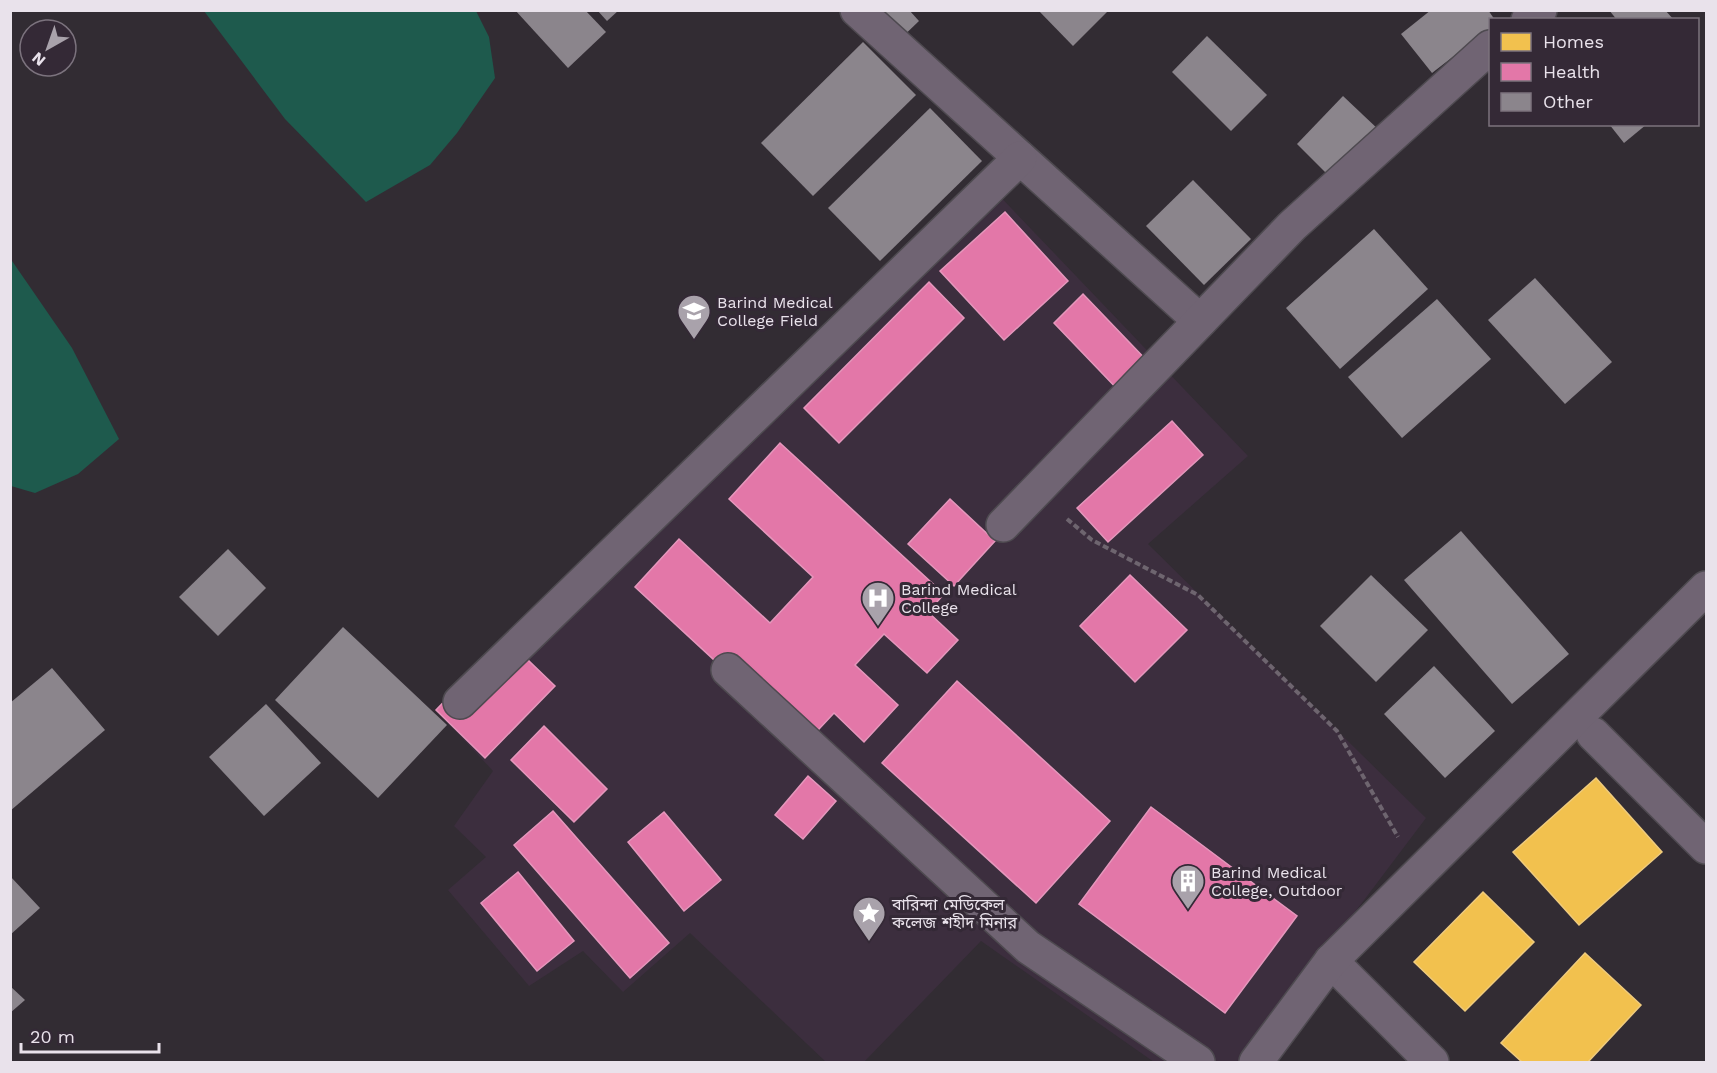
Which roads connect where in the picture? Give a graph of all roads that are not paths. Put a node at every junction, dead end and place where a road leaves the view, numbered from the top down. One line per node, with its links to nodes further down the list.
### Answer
1 (857, 10): 3 (street)
2 (1489, 49): 4 (street)
3 (1020, 158): 4 (street); 8 (street)
4 (1200, 321): 5 (street)
5 (1003, 525)
6 (1707, 588): 11 (street)
7 (728, 670): 12 (street)
8 (460, 702)
9 (1593, 734): 10 (street)
10 (1707, 847)
11 (1331, 961): 13 (street); 14 (street)
12 (1198, 1062)
13 (1256, 1062)
14 (1432, 1062)

